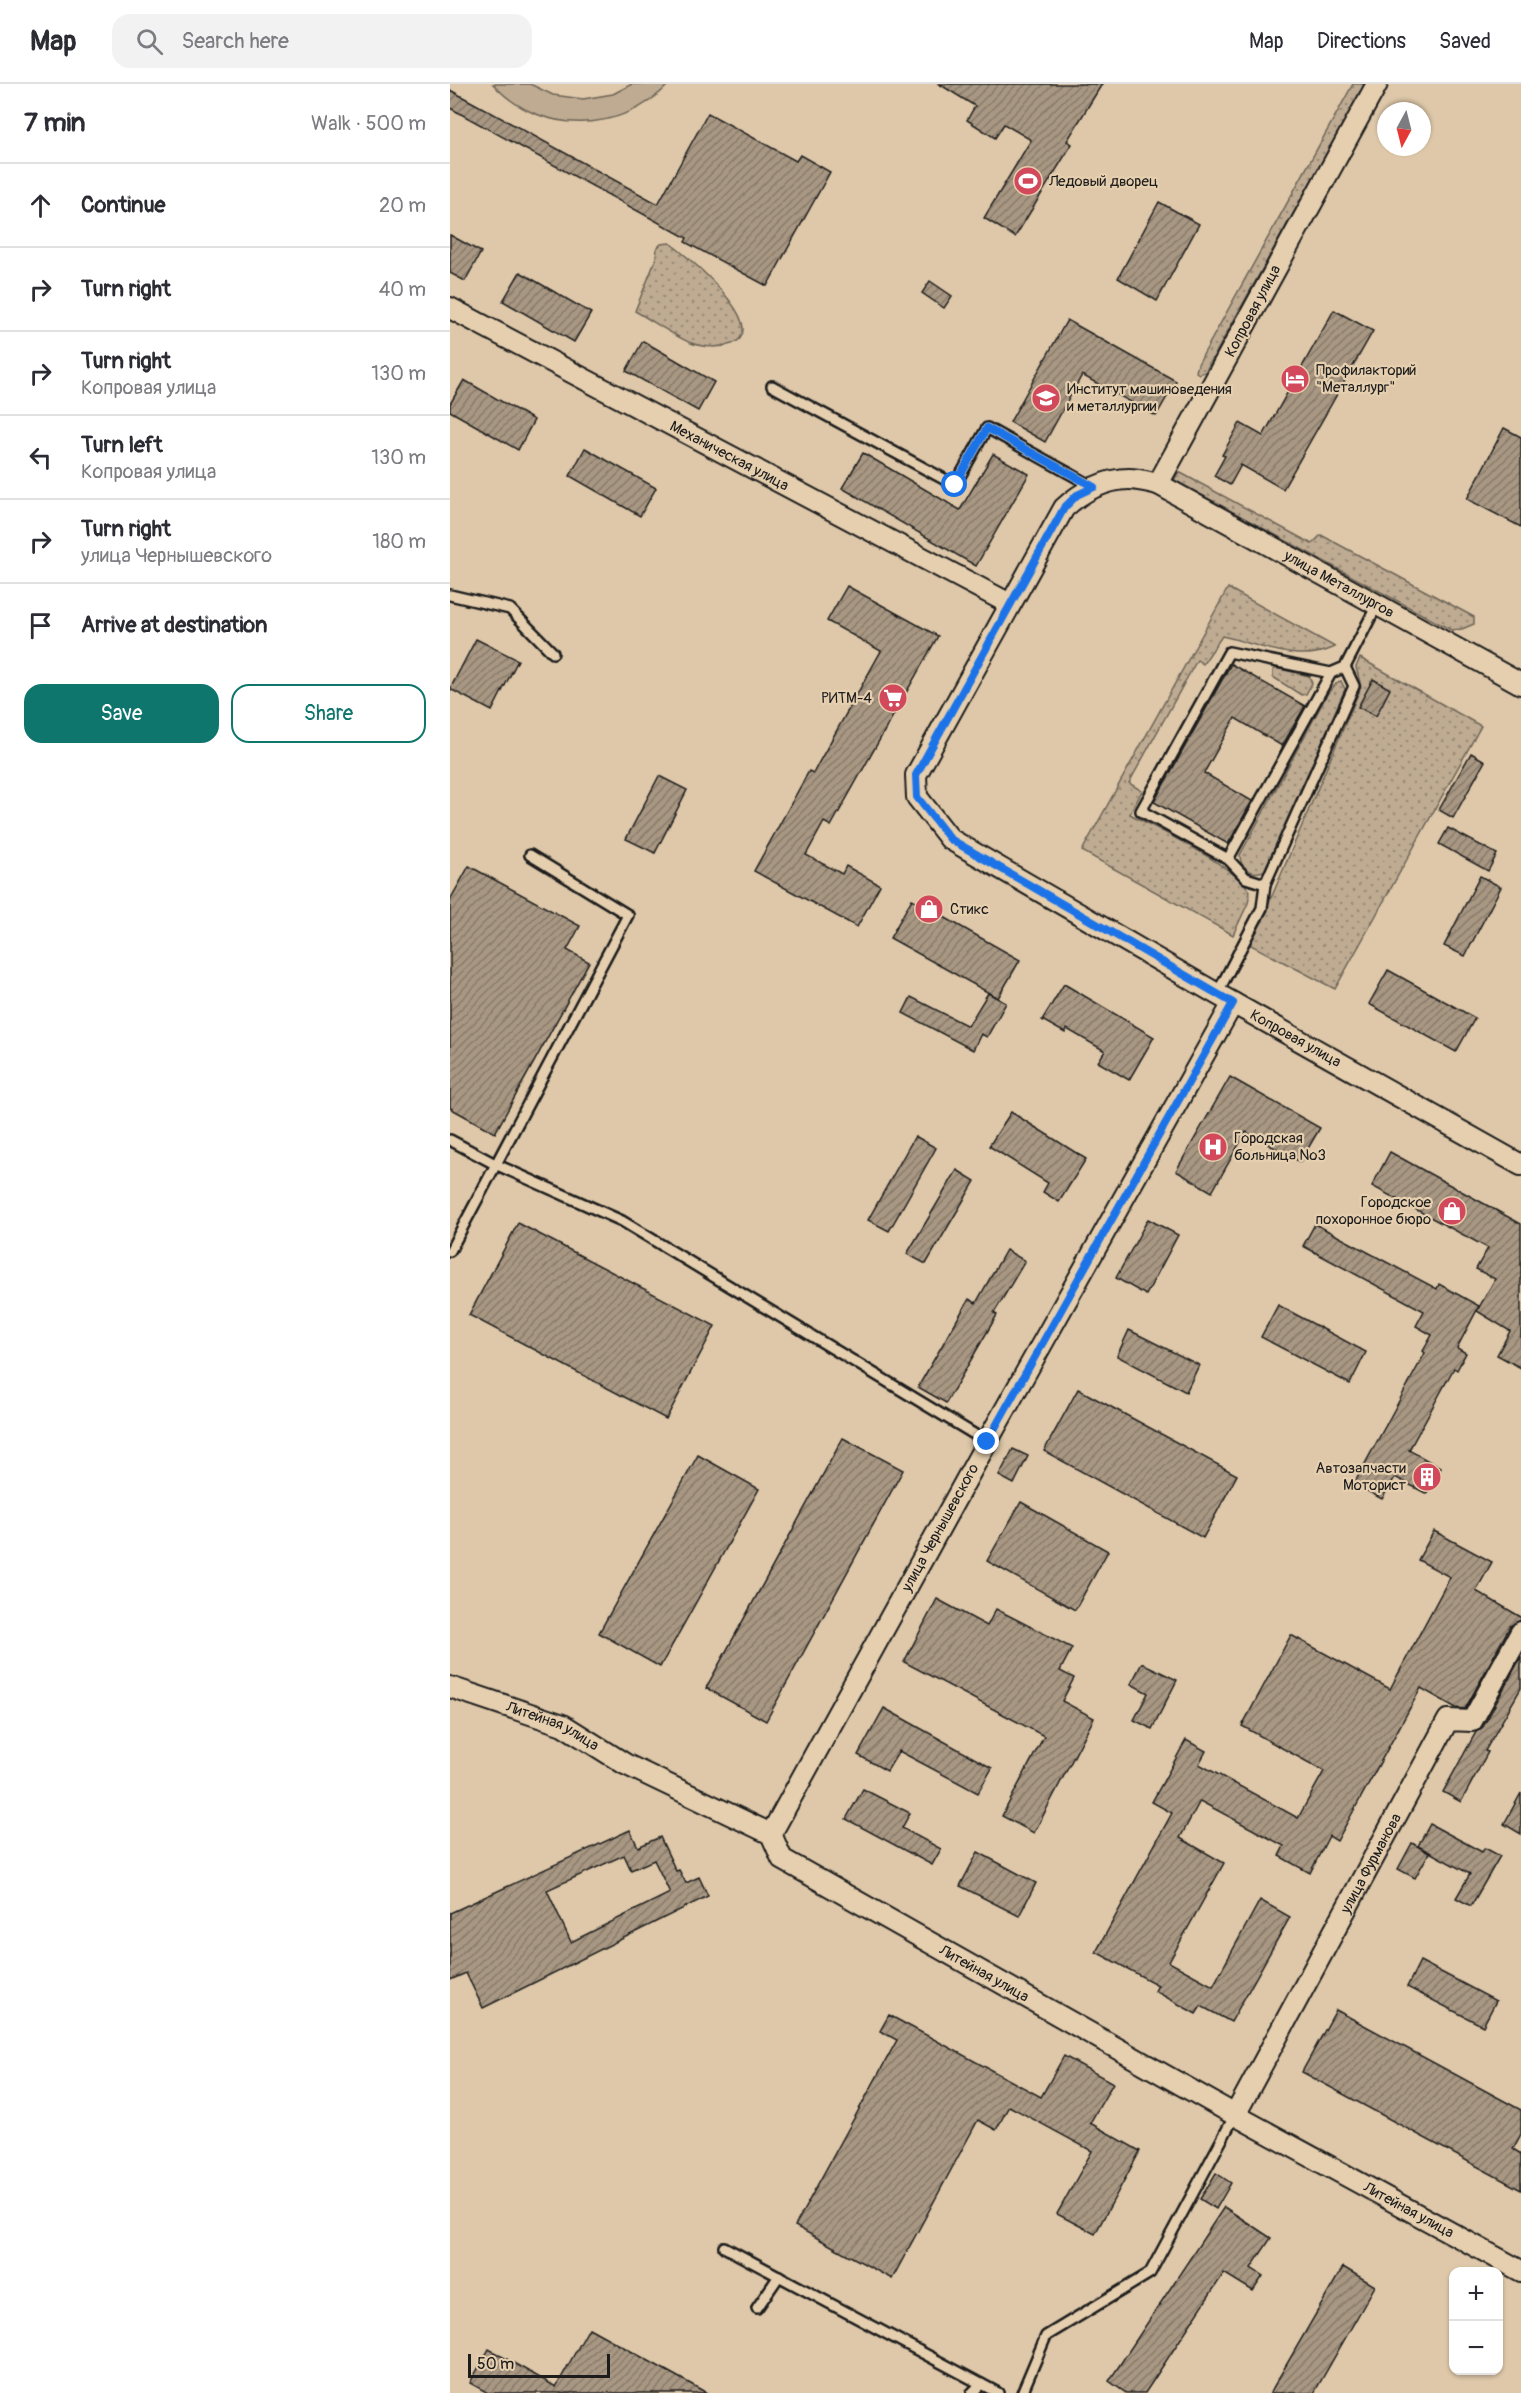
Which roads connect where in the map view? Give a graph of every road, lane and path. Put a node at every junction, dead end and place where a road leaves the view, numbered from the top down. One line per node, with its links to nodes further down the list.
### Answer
1 (1377, 84): 4 (street, Копровая улица)
2 (450, 308): 7 (street, Механическая улица)
3 (772, 386): 5 (lane)
4 (1158, 484): 5 (street, Копровая улица); 8 (street, улица Металлургов)
5 (1094, 487): 7 (street, Копровая улица)
6 (450, 595): 9 (lane)
7 (1010, 604): 16 (street, Копровая улица)
8 (1377, 604): 10 (lane); 12 (street, улица Металлургов)
9 (553, 653)
10 (1345, 667): 11 (lane); 15 (lane)
11 (1331, 673): 14 (lane); 14 (lane)
12 (1521, 684)
13 (530, 855): 18 (lane)
14 (1228, 860): 15 (lane)
15 (1265, 884): 16 (lane)
16 (1225, 999): 19 (street, Копровая улица); 21 (street, улица Чернышевского)
17 (450, 1140): 18 (lane)
18 (495, 1164): 20 (lane); 21 (lane)
19 (1521, 1165)
20 (450, 1251)
21 (987, 1442): 24 (street, улица Чернышевского)
22 (1521, 1632): 25 (street, улица Фурманова)
23 (450, 1687): 24 (street, Литейная улица)
24 (771, 1834): 25 (street, Литейная улица)
25 (1235, 2115): 27 (street, Литейная улица); 33 (lane)
26 (724, 2247): 28 (lane)
27 (1521, 2271)
28 (778, 2276): 29 (lane); 30 (lane)
29 (757, 2308)
30 (981, 2384): 31 (lane); 32 (lane)
31 (972, 2393)
32 (998, 2393)
33 (1022, 2393)

